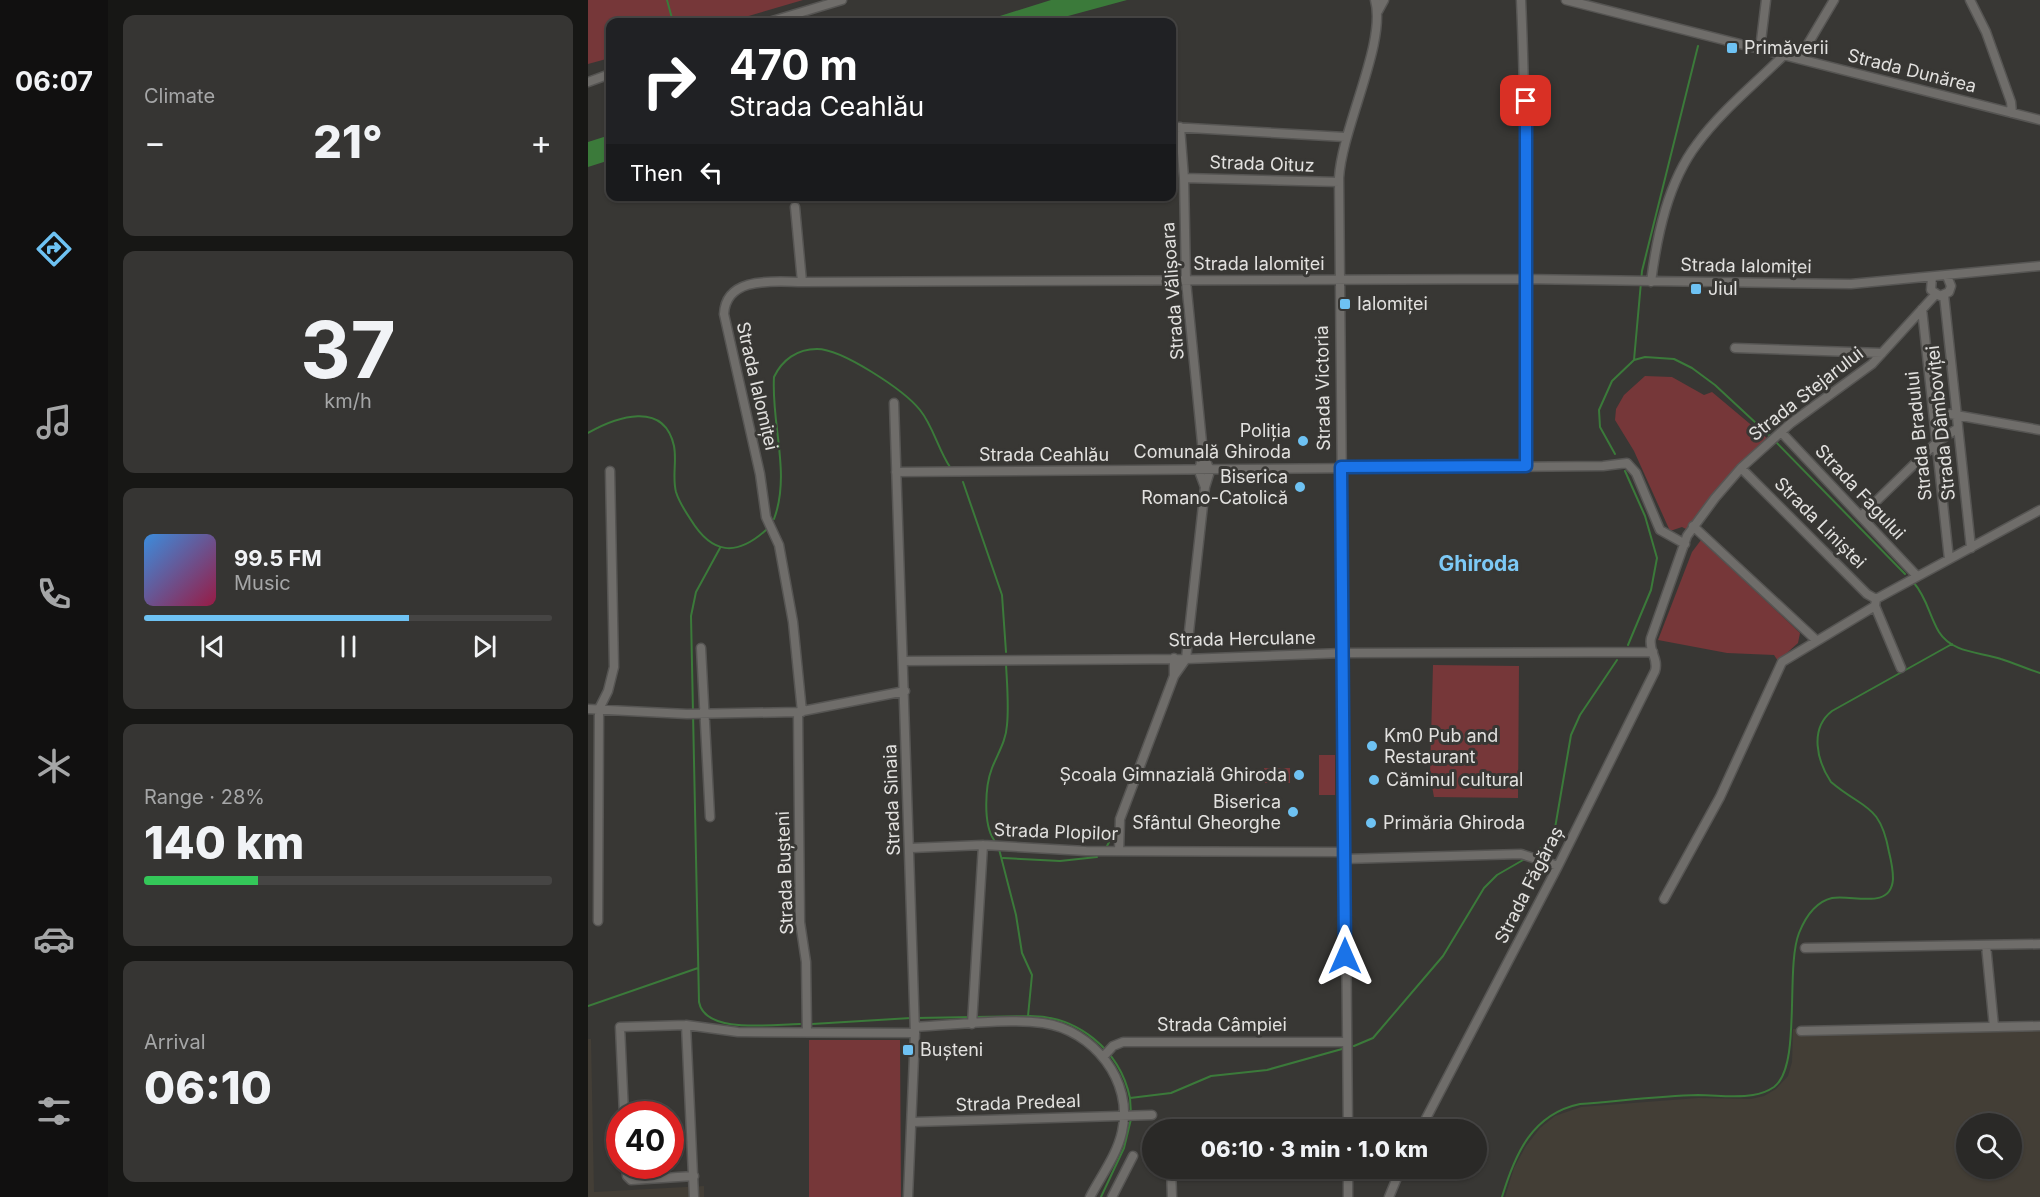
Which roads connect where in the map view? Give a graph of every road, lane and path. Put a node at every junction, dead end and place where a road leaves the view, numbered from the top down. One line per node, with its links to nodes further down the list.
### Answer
1 (842, 0): 10 (street)
2 (1375, 0): 9 (street, Strada Victoria)
3 (1383, 0): 9 (street, Strada Victoria)
4 (1521, 0): 27 (street)
5 (1566, 0): 11 (street, Strada Dunărea)
6 (1766, 0): 11 (street)
7 (1834, 0): 13 (street)
8 (1970, 0): 16 (street)
9 (1378, 11): 19 (street, Strada Victoria)
10 (782, 18)
11 (1760, 49): 12 (street, Strada Dunărea)
12 (1784, 55): 13 (street, Strada Dunărea); 30 (street)
13 (1799, 59): 16 (street, Strada Dunărea)
14 (606, 75): 15 (street)
15 (588, 82)
16 (2012, 113): 17 (street, Strada Dunărea)
17 (2040, 120)
18 (1176, 127): 19 (street, Strada Vălișoara); 20 (street, Strada Vălișoara)
19 (1345, 137): 21 (street, Strada Victoria)
20 (1184, 178): 21 (street, Strada Oituz); 28 (street, Strada Vălișoara)
21 (1339, 182): 26 (street, Strada Victoria)
22 (795, 207): 29 (street)
23 (2040, 266): 24 (street, Strada Ialomiței)
24 (1947, 276): 25 (street, Strada Ialomiței); 31 (street)
25 (1932, 278): 30 (street, Strada Ialomiței); 31 (street)
26 (1339, 279): 27 (street, Strada Ialomiței); 28 (street, Strada Ialomiței); 43 (street, Strada Victoria)
27 (1524, 279): 30 (street, Strada Ialomiței); 42 (street)
28 (1186, 281): 29 (street, Strada Ialomiței); 46 (street, Strada Vălișoara)
29 (802, 282): 51 (street, Strada Ialomiței)
30 (1644, 282)
31 (1940, 295): 32 (street, Strada Stejarului); 37 (street, Strada Dâmboviței)
32 (1922, 309): 34 (street, Strada Stejarului); 36 (street, Strada Bradului)
33 (1735, 348): 34 (street)
34 (1882, 353): 40 (street, Strada Stejarului)
35 (894, 403): 47 (street, Strada Sinaia)
36 (1933, 411): 37 (street); 41 (street, Strada Bradului)
37 (1957, 414): 38 (street, Strada Dâmboviței); 39 (street)
38 (1958, 428): 41 (street); 53 (street, Strada Dâmboviței)
39 (2040, 430)
40 (1776, 436): 44 (street, Strada Stejarului); 49 (street, Strada Fagului)
41 (1936, 443): 49 (street); 54 (street, Strada Bradului)
42 (1526, 466): 43 (street, Strada Ceahlău); 52 (street, Strada Ceahlău)
43 (1341, 467): 46 (street, Strada Ceahlău); 60 (street, Strada Victoria)
44 (1741, 468): 50 (street, Strada Stejarului); 56 (street, Strada Liniștei)
45 (610, 471): 66 (street)
46 (1205, 471): 47 (street, Strada Ceahlău); 61 (street)
47 (896, 472): 62 (street, Strada Sinaia)
48 (2040, 510): 53 (street)
49 (1861, 516): 55 (street, Strada Fagului)
50 (1693, 526): 52 (street, Strada Stejarului); 57 (street)
51 (775, 537): 67 (street, Strada Bușteni)
52 (1684, 544): 59 (street, Strada Stejarului)
53 (1971, 548): 54 (street)
54 (1949, 559): 55 (street)
55 (1916, 575): 56 (street)
56 (1875, 603): 57 (street); 63 (street)
57 (1816, 639): 75 (street)
58 (701, 648): 68 (street)
59 (1653, 652): 60 (street, Strada Herculane); 74 (street, Strada Făgăraș)
60 (1343, 653): 61 (street, Strada Herculane); 73 (street, Strada Victoria)
61 (1180, 658): 62 (street, Strada Herculane); 72 (street)
62 (903, 661): 64 (street, Strada Sinaia)
63 (1901, 668)
64 (905, 691): 67 (street); 71 (street, Strada Sinaia)
65 (588, 709): 66 (street)
66 (599, 709): 68 (street); 76 (street)
67 (800, 712): 68 (street); 86 (street, Strada Bușteni)
68 (703, 714): 69 (street)
69 (710, 817)
70 (983, 845): 71 (street, Strada Plopilor); 72 (street, Strada Plopilor); 80 (street)
71 (911, 848): 81 (street, Strada Sinaia)
72 (1119, 851): 73 (street, Strada Plopilor)
73 (1344, 856): 74 (street, Strada Plopilor); 87 (street, Strada Victoria)
74 (1558, 866): 93 (street, Strada Făgăraș)
75 (1664, 898)
76 (598, 921)
77 (2040, 944): 78 (street)
78 (1986, 945): 79 (street); 84 (street)
79 (1805, 948)
80 (973, 1019): 81 (street); 88 (street)
81 (915, 1024): 86 (street); 94 (street, Strada Sinaia)
82 (686, 1025): 86 (street); 89 (street); 96 (street)
83 (2040, 1026): 84 (street)
84 (1994, 1027): 85 (street)
85 (1801, 1031)
86 (807, 1032)
87 (1347, 1042): 88 (street, Strada Câmpiei); 92 (street, Strada Victoria)
88 (1106, 1053): 91 (street)
89 (623, 1101)
90 (1152, 1115): 91 (street, Strada Predeal)
91 (1129, 1116): 94 (street, Strada Predeal); 105 (street)
92 (1348, 1119)
93 (1426, 1119)
94 (913, 1122): 104 (street, Strada Sinaia)
95 (1133, 1156): 106 (street)
96 (694, 1176): 97 (street); 103 (street)
97 (684, 1177)
98 (630, 1179): 99 (street)
99 (647, 1179)
100 (1171, 1179): 107 (street)
101 (1348, 1179): 108 (street)
102 (1396, 1179): 109 (street)
103 (694, 1197)
104 (908, 1197)
105 (1090, 1197)
106 (1112, 1197)
107 (1172, 1197)
108 (1348, 1197)
109 (1389, 1197)

